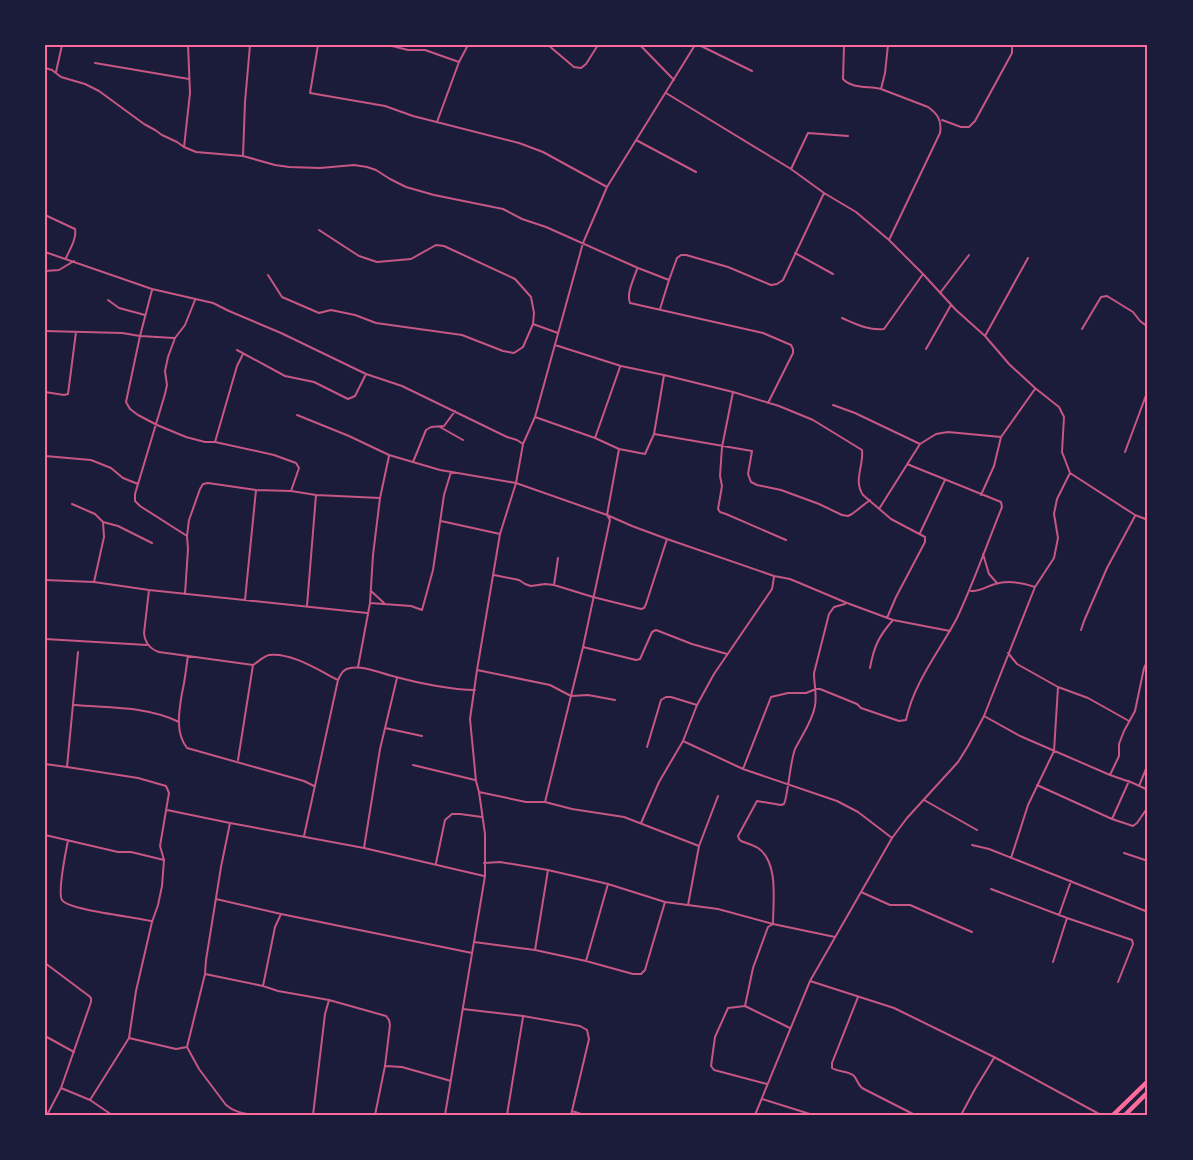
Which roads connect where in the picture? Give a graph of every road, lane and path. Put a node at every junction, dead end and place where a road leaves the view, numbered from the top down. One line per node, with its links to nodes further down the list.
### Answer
1 (62, 45): 18 (street)
2 (188, 45): 19 (street)
3 (250, 45): 28 (street)
4 (318, 45): 24 (street)
5 (388, 45): 14 (street)
6 (468, 45): 14 (street)
7 (548, 45): 8 (street)
8 (598, 45)
9 (640, 45): 20 (street)
10 (697, 45): 17 (street); 20 (street)
11 (844, 45): 21 (street)
12 (888, 45): 21 (street)
13 (1012, 45): 23 (street)
14 (459, 62): 24 (street)
15 (95, 63): 19 (street)
16 (45, 68): 18 (street)
17 (752, 71)
18 (56, 72): 27 (street)
19 (189, 79): 27 (street)
20 (674, 80): 22 (street)
21 (881, 89): 23 (street)
22 (666, 93): 26 (street); 29 (street)
23 (940, 119): 35 (street)
24 (437, 122): 31 (street)
25 (848, 136): 29 (street)
26 (636, 140): 30 (street); 31 (street)
27 (184, 147): 28 (street)
28 (243, 156): 36 (street)
29 (790, 169): 32 (street)
30 (696, 172)
31 (607, 187): 36 (street)
32 (824, 194): 35 (street); 38 (street)
33 (45, 215): 40 (street)
34 (319, 230): 57 (street)
35 (889, 240): 46 (street)
36 (583, 243): 43 (street); 62 (street)
37 (45, 252): 40 (street)
38 (795, 253): 45 (street); 48 (street)
39 (969, 255): 50 (street)
40 (66, 258): 42 (street)
41 (1028, 258): 64 (street)
42 (74, 261): 44 (street); 49 (street)
43 (638, 268): 48 (street); 54 (street)
44 (45, 271)
45 (833, 274)
46 (923, 274): 50 (street); 56 (street)
47 (268, 275): 57 (street)
48 (669, 280): 54 (street)
49 (152, 289): 52 (street); 55 (street)
50 (940, 293): 53 (street)
51 (108, 300): 55 (street)
52 (195, 300): 65 (street); 71 (street)
53 (951, 304): 64 (street); 67 (street)
54 (660, 309): 77 (street)
55 (145, 315): 63 (street)
56 (842, 318)
57 (533, 324): 62 (street)
58 (1148, 327): 59 (street)
59 (1082, 329)
60 (45, 331): 61 (street)
61 (76, 332): 63 (street); 75 (street)
62 (558, 333): 66 (street)
63 (140, 336): 65 (street); 82 (street)
64 (985, 336): 73 (street)
65 (175, 338): 82 (street)
66 (555, 345): 70 (street); 81 (street)
67 (926, 349)
68 (237, 350): 69 (street)
69 (243, 354): 71 (street); 88 (street)
70 (621, 366): 72 (street); 86 (street)
71 (366, 374): 79 (street)
72 (664, 375): 76 (street); 84 (street)
73 (1035, 388): 85 (street); 99 (street)
74 (1148, 390): 93 (street)
75 (45, 392)
76 (733, 392): 77 (street); 91 (street)
77 (768, 403): 108 (street)
78 (833, 405): 90 (street)
79 (455, 411): 83 (street); 89 (street)
80 (297, 416): 94 (street)
81 (535, 417): 86 (street); 89 (street)
82 (157, 425): 88 (street); 102 (street)
83 (440, 427): 87 (street); 96 (street)
84 (654, 434): 91 (street); 92 (street)
85 (1001, 437): 90 (street); 106 (street)
86 (594, 438): 92 (street)
87 (463, 440)
88 (216, 442): 104 (street)
89 (523, 444): 101 (street)
90 (920, 444): 97 (street)
91 (722, 447): 108 (street); 120 (street)
92 (619, 449): 112 (street)
93 (1125, 452)
94 (389, 455): 96 (street); 107 (street)
95 (45, 456): 102 (street)
96 (412, 462): 98 (street)
97 (907, 464): 100 (street); 110 (street)
98 (451, 472): 101 (street); 114 (street)
99 (1070, 473): 111 (street); 130 (street)
100 (945, 480): 106 (street); 116 (street)
101 (516, 483): 112 (street); 117 (street)
102 (138, 484): 118 (street)
103 (256, 490): 104 (street); 118 (street); 136 (street)
104 (291, 492): 105 (street)
105 (316, 495): 107 (street); 140 (street)
106 (981, 495): 122 (street)
107 (380, 498): 132 (street)
108 (870, 500): 110 (street)
109 (72, 504): 115 (street)
110 (879, 509): 116 (street)
111 (1135, 514): 113 (street); 144 (street)
112 (607, 515): 119 (street); 135 (street)
113 (1148, 520)
114 (441, 521): 117 (street); 138 (street)
115 (103, 522): 121 (street); 127 (street)
116 (920, 533): 142 (street)
117 (500, 534): 124 (street)
118 (187, 536): 134 (street)
119 (667, 539): 125 (street); 135 (street)
120 (786, 540)
121 (152, 543)
122 (983, 554): 128 (street); 133 (street)
123 (558, 558): 129 (street)
124 (493, 574): 129 (street); 157 (street)
125 (774, 576): 139 (street); 151 (street)
126 (45, 580): 127 (street)
127 (94, 582): 131 (street)
128 (997, 583): 130 (street); 133 (street)
129 (554, 585): 135 (street)
130 (1035, 587): 150 (street)
131 (149, 590): 134 (street); 147 (street)
132 (371, 591): 137 (street); 138 (street)
133 (970, 591): 145 (street)
134 (185, 594): 136 (street)
135 (593, 597): 148 (street)
136 (246, 600): 140 (street)
137 (370, 603): 138 (street); 141 (street)
138 (385, 603)
139 (847, 603): 142 (street); 161 (street)
140 (307, 606): 141 (street)
141 (367, 614): 155 (street)
142 (887, 618): 143 (street)
143 (893, 620): 145 (street); 156 (street)
144 (1082, 630)
145 (950, 631): 161 (street)
146 (45, 639): 147 (street)
147 (148, 645): 152 (street)
148 (583, 647): 151 (street); 163 (street)
149 (78, 652): 165 (street)
150 (1008, 653): 160 (street); 167 (street)
151 (727, 654): 166 (street)
152 (188, 656): 154 (street); 169 (street)
153 (1148, 660): 168 (street)
154 (253, 665): 159 (street); 175 (street)
155 (358, 667): 158 (street); 159 (street)
156 (870, 668)
157 (477, 670): 162 (street); 163 (street)
158 (397, 678): 162 (street); 170 (street)
159 (338, 681): 186 (street)
160 (1058, 687): 168 (street); 174 (street)
161 (816, 689): 180 (street); 184 (street)
162 (475, 690): 182 (street)
163 (571, 696): 164 (street); 192 (street)
164 (615, 700)
165 (74, 705): 169 (street); 179 (street)
166 (697, 705): 172 (street); 173 (street)
167 (984, 716): 174 (street); 191 (street)
168 (1129, 721): 181 (street)
169 (179, 722): 175 (street)
170 (385, 728): 171 (street); 206 (street)
171 (422, 736)
172 (683, 741): 180 (street); 198 (street)
173 (647, 747)
174 (1054, 751): 181 (street); 185 (street)
175 (238, 761): 186 (street)
176 (45, 764): 179 (street)
177 (1148, 764): 187 (street)
178 (413, 765): 182 (street)
179 (67, 767): 194 (street)
180 (743, 770): 184 (street)
181 (1110, 775): 183 (street)
182 (476, 781): 189 (street)
183 (1129, 781): 187 (street); 196 (street)
184 (789, 785): 202 (street); 227 (street)
185 (1037, 785): 196 (street); 208 (street)
186 (315, 786): 201 (street)
187 (1139, 786): 188 (street)
188 (1148, 790)
189 (479, 792): 192 (street); 195 (street)
190 (718, 796): 205 (street)
191 (924, 800): 199 (street); 202 (street)
192 (544, 802): 198 (street)
193 (1148, 807): 196 (street)
194 (167, 810): 197 (street); 209 (street)
195 (482, 817): 211 (street); 212 (street)
196 (1112, 819)
197 (230, 823): 201 (street); 219 (street)
198 (641, 823): 205 (street)
199 (977, 830)
200 (45, 835): 203 (street)
201 (303, 837): 206 (street)
202 (892, 838): 218 (street)
203 (68, 840): 209 (street); 226 (street)
204 (972, 845): 208 (street)
205 (699, 846): 221 (street)
206 (364, 848): 211 (street)
207 (1124, 853): 210 (street)
208 (1011, 858): 215 (street)
209 (164, 860): 226 (street)
210 (1148, 861)
211 (436, 863): 214 (street)
212 (484, 863): 213 (street); 214 (street)
213 (548, 870): 216 (street); 231 (street)
214 (485, 876): 230 (street)
215 (1071, 881): 222 (street); 224 (street)
216 (608, 884): 220 (street); 233 (street)
217 (992, 889): 224 (street)
218 (861, 892): 228 (street); 229 (street)
219 (216, 899): 223 (street); 236 (street)
220 (665, 902): 221 (street); 233 (street)
221 (688, 905): 227 (street)
222 (1148, 912)
223 (281, 914): 232 (street); 239 (street)
224 (1059, 915): 225 (street)
225 (1067, 918): 234 (street); 238 (street)
226 (152, 922): 247 (street)
227 (773, 924): 229 (street); 242 (street)
228 (972, 932)
229 (835, 937): 237 (street)
230 (474, 942): 231 (street); 232 (street)
231 (535, 950): 233 (street)
232 (472, 953): 243 (street)
233 (586, 961)
234 (1053, 962)
235 (45, 963): 249 (street)
236 (205, 974): 239 (street); 248 (street)
237 (810, 981): 240 (street); 245 (street)
238 (1118, 982)
239 (263, 986): 241 (street)
240 (858, 997): 250 (street); 270 (street)
241 (328, 1000): 251 (street); 263 (street)
242 (744, 1006): 245 (street); 254 (street)
243 (464, 1009): 244 (street); 252 (street)
244 (523, 1016): 259 (street); 266 (street)
245 (790, 1028): 254 (street)
246 (45, 1036): 249 (street)
247 (129, 1038): 248 (street); 258 (street)
248 (187, 1047): 262 (street)
249 (75, 1053): 255 (street)
250 (994, 1058): 271 (street); 272 (street)
251 (385, 1066): 252 (street); 264 (street)
252 (451, 1081): 265 (street)
253 (1148, 1081): 273 (highway)
254 (767, 1084): 257 (street)
255 (61, 1088): 258 (street); 260 (street)
256 (1148, 1092): 274 (highway)
257 (761, 1098): 268 (street); 269 (street)
258 (90, 1100): 261 (street)
259 (572, 1113): 267 (street)
260 (47, 1115)
261 (112, 1115)
262 (253, 1115)
263 (313, 1115)
264 (375, 1115)
265 (445, 1115)
266 (507, 1115)
267 (584, 1115)
268 (755, 1115)
269 (813, 1115)
270 (915, 1115)
271 (961, 1115)
272 (1101, 1115)
273 (1113, 1115)
274 (1125, 1115)

